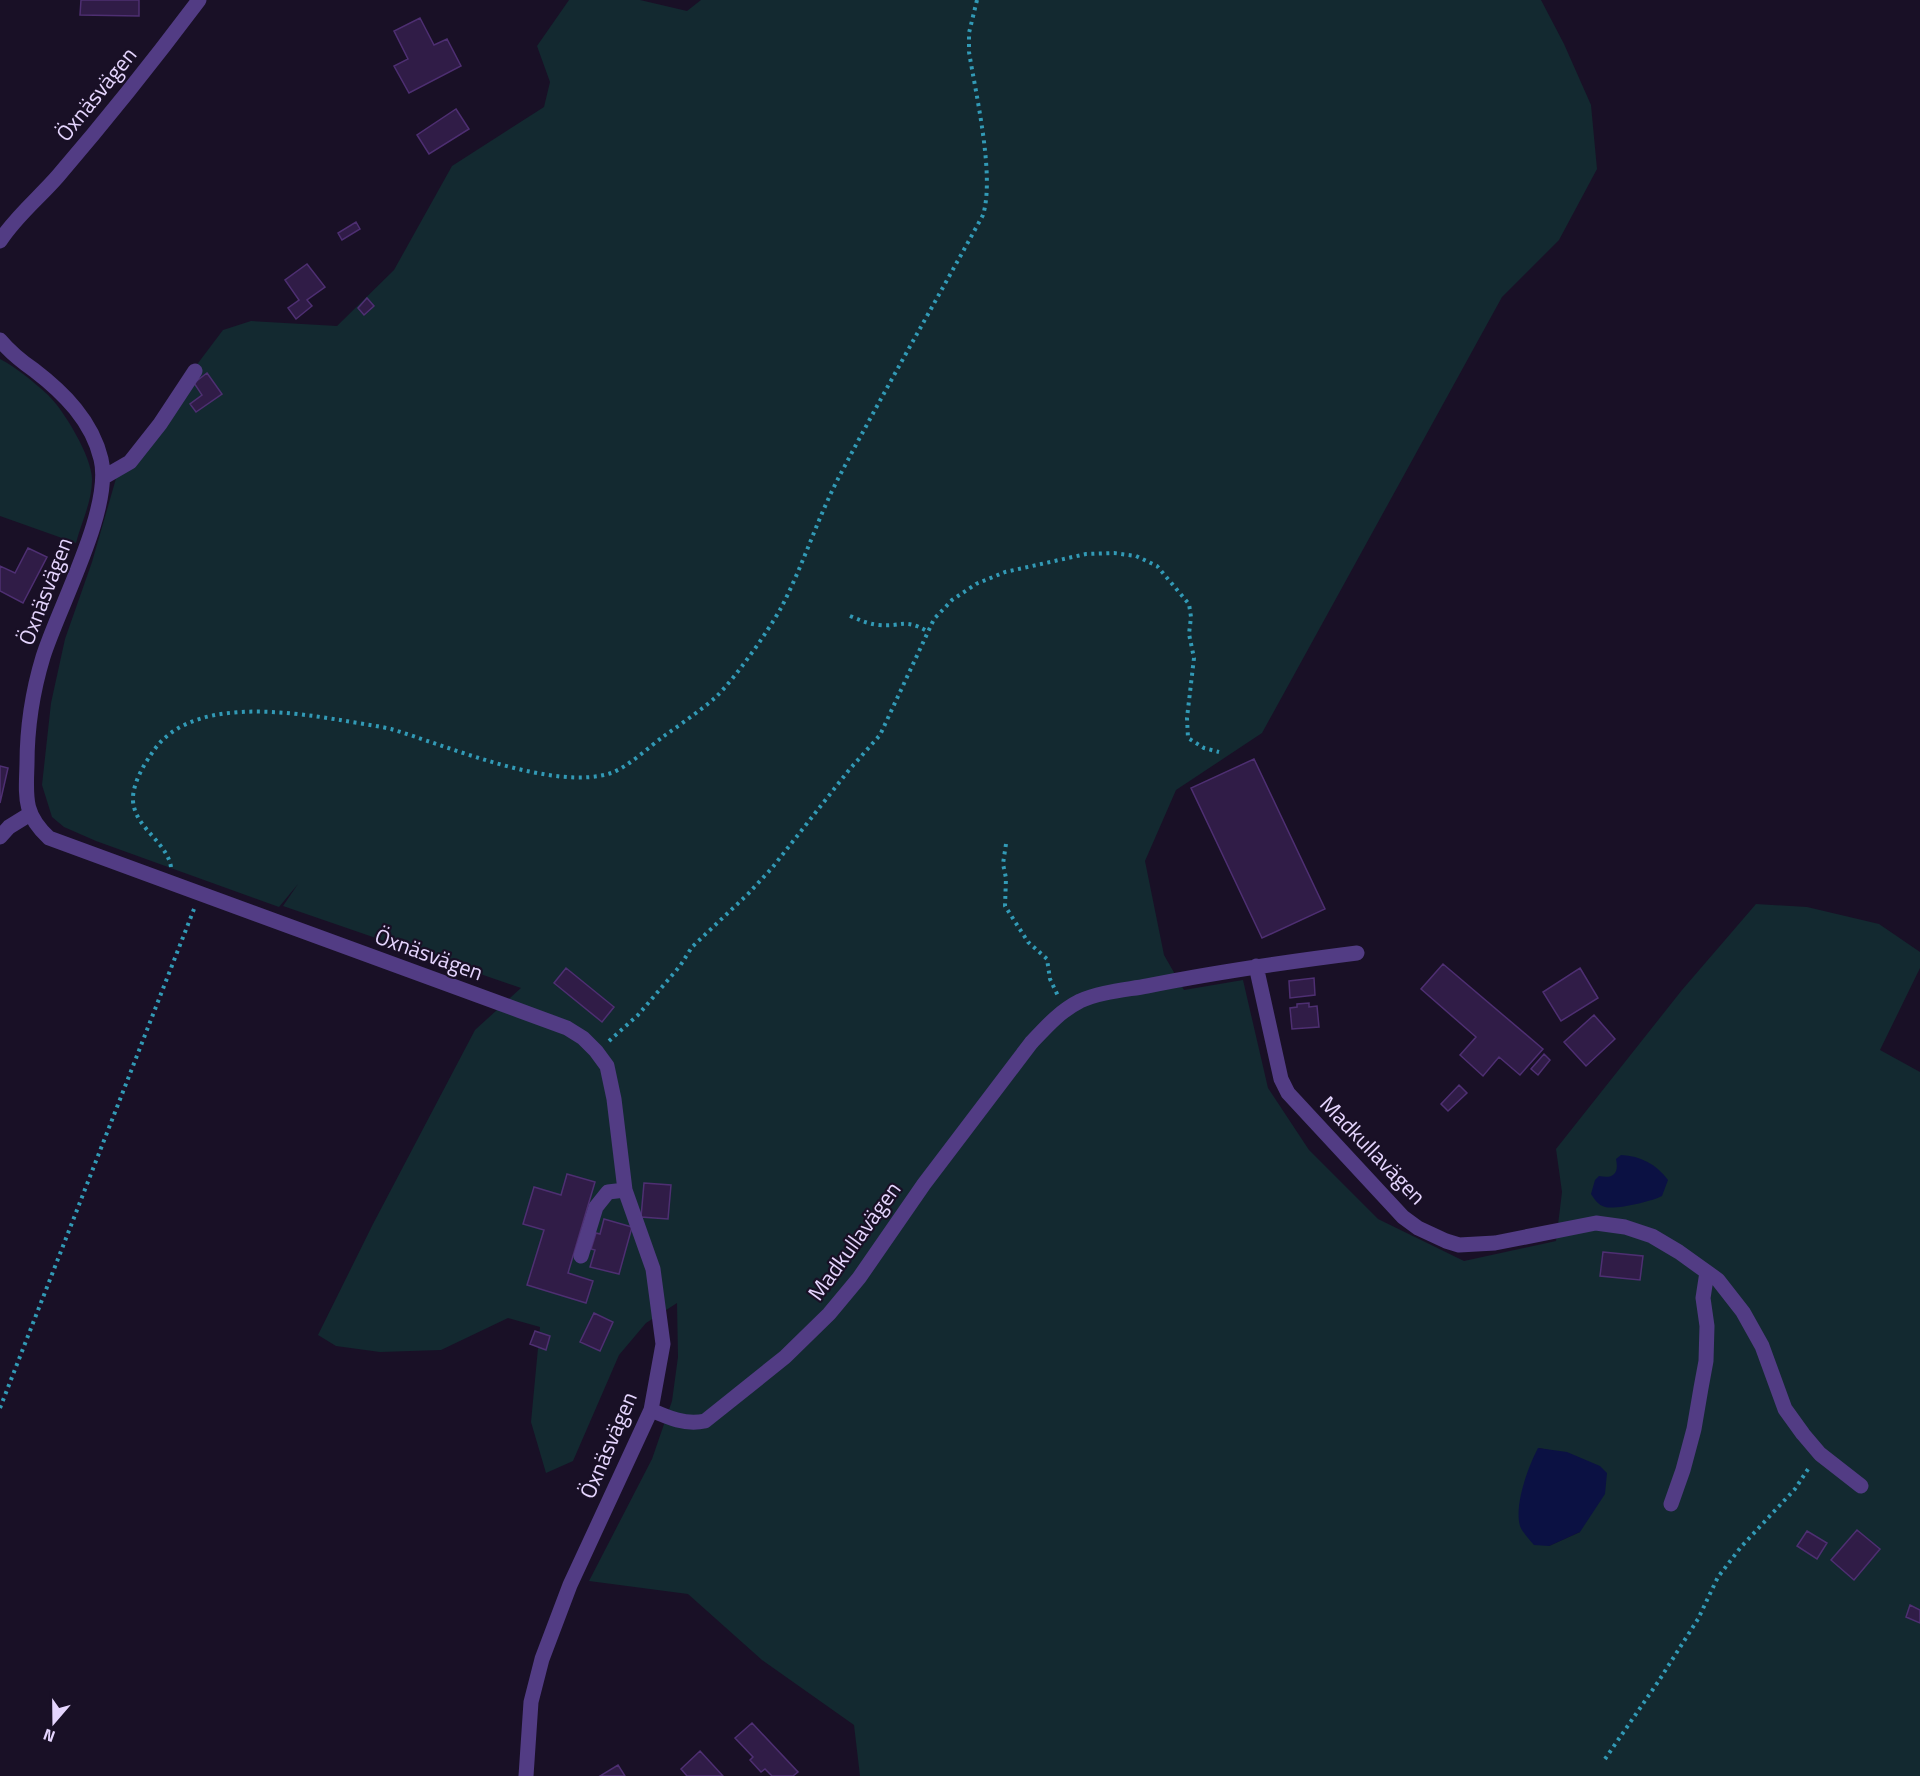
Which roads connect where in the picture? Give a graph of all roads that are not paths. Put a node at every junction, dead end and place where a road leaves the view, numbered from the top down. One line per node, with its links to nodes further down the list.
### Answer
1 (199, 0): 2 (street, Öxnäsvägen)
2 (0, 241)
3 (0, 340): 5 (street, Öxnäsvägen)
4 (195, 372): 5 (street)
5 (104, 477): 6 (street, Öxnäsvägen)
6 (30, 814): 7 (street); 10 (street, Öxnäsvägen)
7 (0, 837)
8 (1357, 953): 9 (street, Madkullavägen)
9 (1256, 966): 12 (street, Madkullavägen); 13 (street, Madkullavägen)
10 (625, 1190): 11 (street); 13 (street, Öxnäsvägen)
11 (581, 1256)
12 (1707, 1272): 14 (street, Madkullavägen); 15 (street)
13 (651, 1410): 16 (street, Öxnäsvägen)
14 (1861, 1486)
15 (1671, 1504)
16 (526, 1776)

